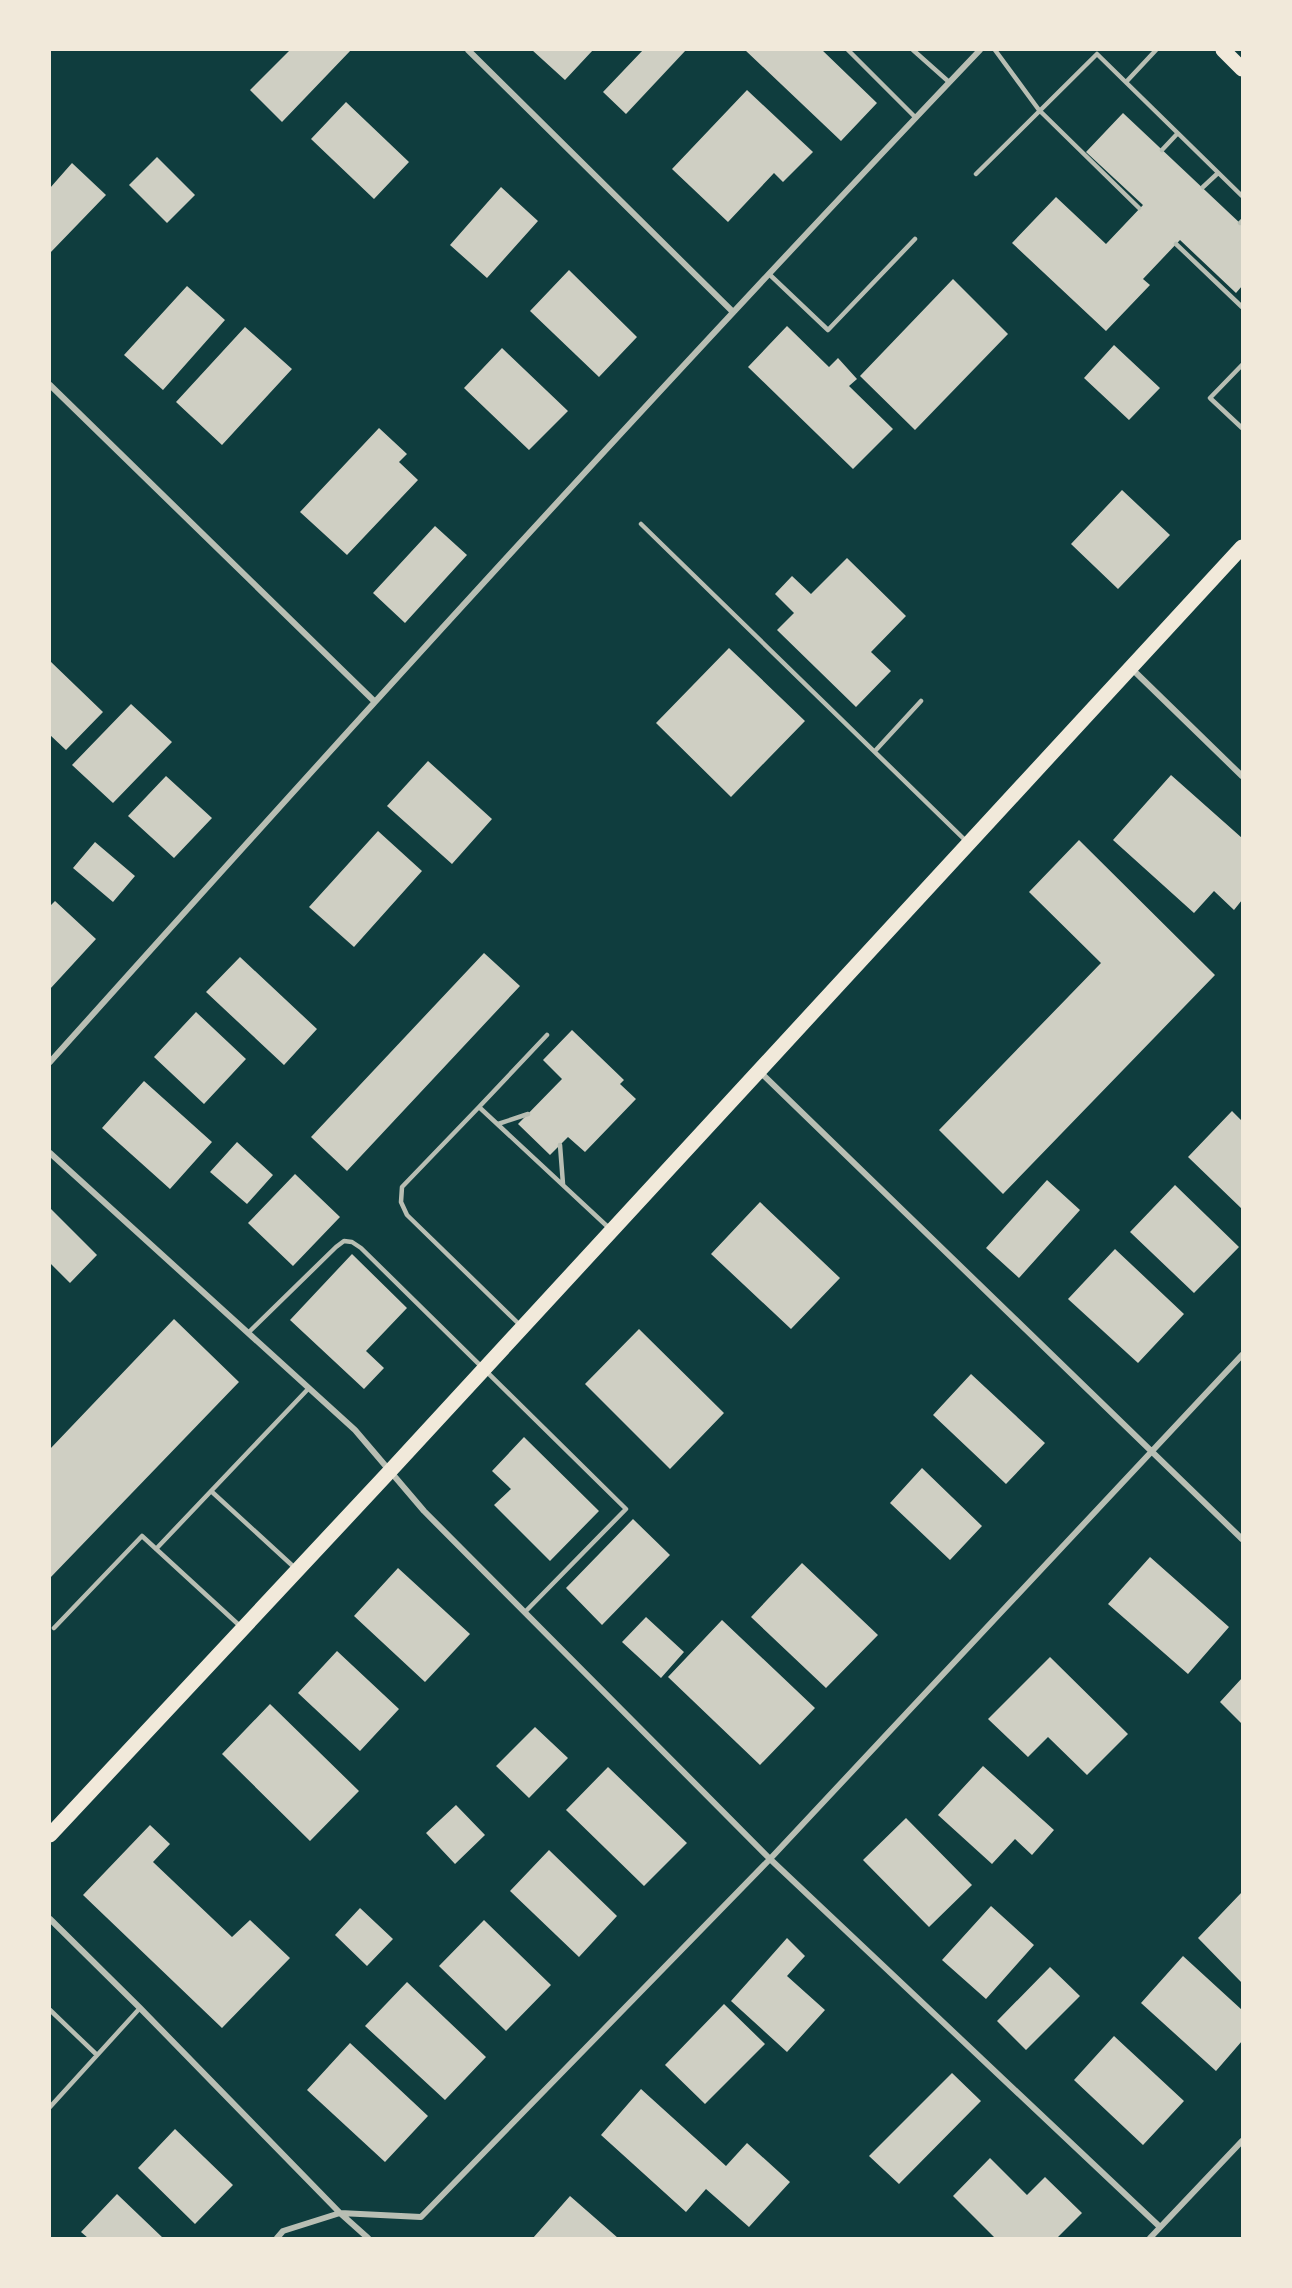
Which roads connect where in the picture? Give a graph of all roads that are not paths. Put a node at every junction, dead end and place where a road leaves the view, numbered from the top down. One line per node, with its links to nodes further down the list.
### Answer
1 (468, 50): 24 (street)
2 (848, 50): 12 (lane)
3 (913, 50): 10 (lane)
4 (980, 50): 10 (street)
5 (995, 50): 11 (lane)
6 (1156, 50): 9 (lane)
7 (1223, 50): 8 (main road)
8 (1242, 69)
9 (1127, 81): 11 (lane); 13 (lane)
10 (948, 82): 12 (street)
11 (1039, 110): 16 (lane); 19 (lane)
12 (915, 117): 22 (street)
13 (1177, 134): 14 (lane); 15 (lane)
14 (1162, 150)
15 (1218, 173): 17 (lane); 18 (lane)
16 (976, 174)
17 (1203, 187)
18 (1242, 196)
19 (1139, 208)
20 (915, 239): 22 (lane)
21 (1176, 244): 23 (lane)
22 (769, 274): 24 (street)
23 (1242, 306)
24 (733, 312): 31 (street)
25 (1242, 365): 27 (lane)
26 (50, 386): 31 (street)
27 (1242, 428)
28 (641, 524): 33 (lane)
29 (1242, 547): 30 (main road)
30 (1131, 668): 34 (street); 35 (main road)
31 (374, 701): 37 (street)
32 (921, 701): 33 (lane)
33 (875, 751): 35 (lane)
34 (1242, 776)
35 (968, 843): 38 (main road)
36 (547, 1035): 39 (lane)
37 (50, 1062)
38 (758, 1070): 45 (main road); 51 (street)
39 (479, 1107): 41 (lane); 46 (lane)
40 (528, 1114): 41 (lane)
41 (498, 1124): 44 (lane)
42 (560, 1145): 44 (lane)
43 (50, 1153): 47 (street)
44 (563, 1185): 45 (lane)
45 (611, 1229): 46 (main road)
46 (522, 1327): 49 (main road)
47 (248, 1333): 49 (lane); 50 (street)
48 (1242, 1355): 51 (street)
49 (484, 1368): 52 (main road); 57 (lane)
50 (309, 1388): 52 (street); 53 (lane)
51 (1151, 1451): 54 (street); 61 (street)
52 (390, 1470): 56 (main road); 57 (street)
53 (211, 1491): 55 (lane); 56 (lane)
54 (1242, 1539)
55 (156, 1549): 58 (lane); 59 (lane)
56 (297, 1570): 59 (main road)
57 (525, 1612): 61 (street)
58 (54, 1628)
59 (242, 1628): 60 (main road)
60 (50, 1835)
61 (770, 1859): 68 (street); 69 (street)
62 (50, 1919): 63 (street)
63 (140, 2008): 65 (lane); 68 (street)
64 (50, 2010): 65 (lane)
65 (97, 2055): 66 (lane)
66 (50, 2107)
67 (1242, 2141): 69 (street)
68 (340, 2213): 70 (street); 71 (street)
69 (1161, 2227): 72 (street)
70 (277, 2238)
71 (368, 2238)
72 (1150, 2238)

